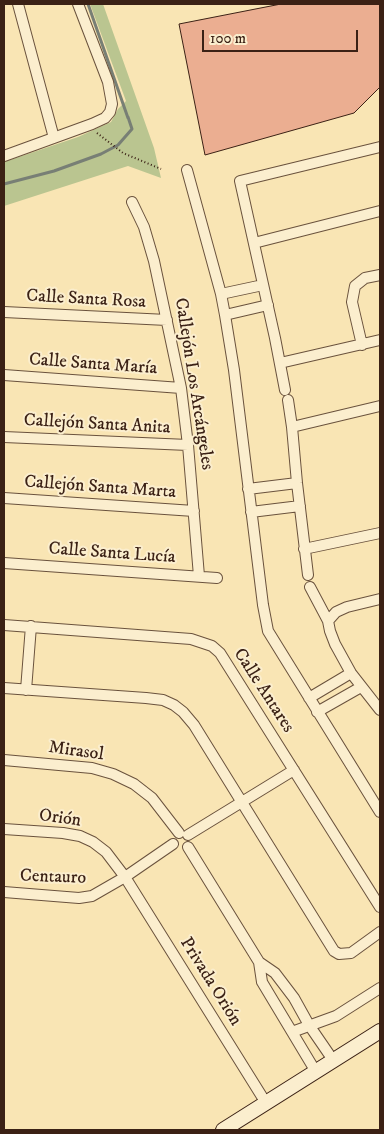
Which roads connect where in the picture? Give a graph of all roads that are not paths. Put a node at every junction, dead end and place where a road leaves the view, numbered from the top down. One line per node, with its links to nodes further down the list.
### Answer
1 (18, 4): 3 (street)
2 (78, 4): 3 (street)
3 (54, 138): 5 (street)
4 (380, 147): 9 (street)
5 (4, 156)
6 (187, 170): 12 (street)
7 (132, 202): 16 (street, Callejón Los Arcángeles)
8 (380, 211): 9 (street)
9 (254, 242): 11 (street)
10 (380, 275): 18 (street)
11 (263, 286): 12 (street); 13 (street)
12 (221, 294): 15 (street)
13 (268, 305): 15 (street); 19 (street)
14 (4, 312): 16 (street, Calle Santa Rosa)
15 (225, 315): 27 (street)
16 (167, 320): 21 (street, Callejón Los Arcángeles)
17 (380, 340): 18 (street)
18 (362, 345): 19 (street)
19 (280, 363): 23 (street)
20 (4, 375): 21 (street, Calle Santa María)
21 (180, 388): 25 (street, Callejón Los Arcángeles)
22 (380, 406): 23 (street)
23 (292, 427): 26 (street)
24 (4, 437): 25 (street, Callejón Santa Anita)
25 (188, 445): 30 (street, Callejón Los Arcángeles)
26 (297, 483): 27 (street); 29 (street)
27 (248, 489): 31 (street)
28 (4, 498): 30 (street, Callejón Santa Marta)
29 (300, 506): 31 (street); 33 (street)
30 (194, 511): 36 (street, Callejón Los Arcángeles)
31 (251, 512): 47 (street)
32 (380, 533): 33 (street)
33 (304, 549): 35 (street)
34 (4, 563): 36 (street, Calle Santa Lucía)
35 (308, 575)
36 (199, 576): 37 (street, Calle Santa Lucía)
37 (217, 578)
38 (310, 587): 40 (street)
39 (380, 599): 40 (street)
40 (328, 621): 43 (street)
41 (4, 625): 42 (street, Calle Antares)
42 (31, 626): 46 (street); 51 (street, Calle Antares)
43 (351, 673): 44 (street); 47 (street)
44 (361, 687): 48 (street); 49 (street)
45 (4, 688): 46 (street)
46 (26, 690): 52 (street)
47 (309, 698): 49 (street)
48 (380, 710)
49 (317, 712): 53 (street)
50 (4, 760): 55 (street, Mirasol)
51 (294, 770): 52 (street); 60 (street, Calle Antares)
52 (241, 802): 55 (street); 61 (street)
53 (380, 812)
54 (4, 829): 58 (street, Orión)
55 (183, 834): 56 (street); 57 (street)
56 (173, 844): 57 (street); 58 (street, Centauro)
57 (188, 848): 62 (street)
58 (125, 877): 59 (street, Centauro); 69 (street, Privada Orión)
59 (4, 892)
60 (380, 907)
61 (380, 932)
62 (259, 962): 64 (street); 66 (street)
63 (380, 988): 64 (street)
64 (309, 1025): 66 (street); 67 (street)
65 (380, 1031): 67 (main road)
66 (292, 1032): 68 (street)
67 (333, 1060): 68 (main road)
68 (316, 1072): 69 (main road)
69 (266, 1103): 70 (main road)
70 (223, 1130)

